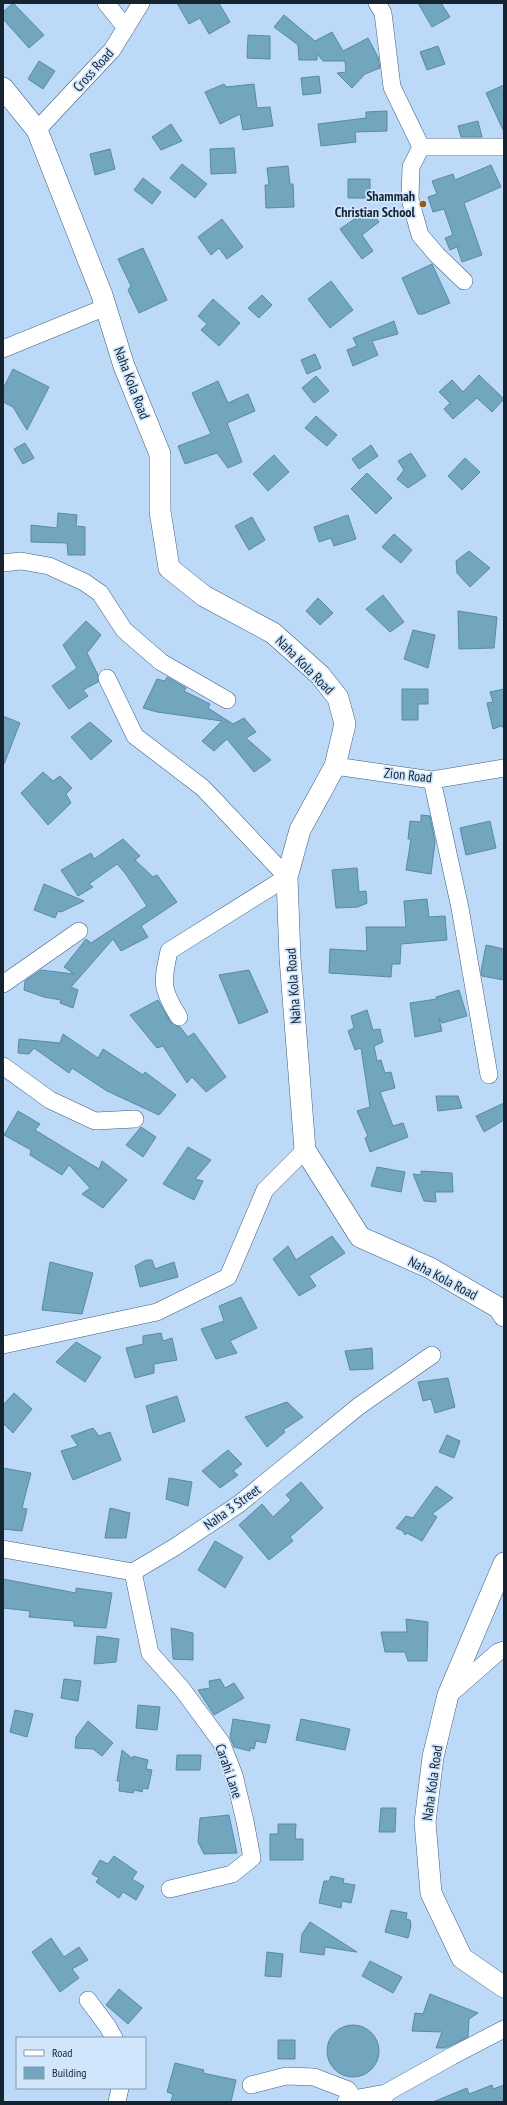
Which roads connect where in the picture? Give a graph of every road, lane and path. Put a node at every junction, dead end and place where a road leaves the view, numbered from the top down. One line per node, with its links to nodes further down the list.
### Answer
1 (106, 3): 4 (street)
2 (141, 3): 4 (street, Cross Road)
3 (377, 3): 7 (street)
4 (126, 28): 6 (street, Cross Road)
5 (3, 88): 6 (street, Naha Kola Road)
6 (38, 130): 10 (street, Naha Kola Road)
7 (421, 147): 8 (street); 9 (street)
8 (504, 147)
9 (464, 281)
10 (106, 307): 11 (street); 15 (street, Naha Kola Road)
11 (3, 350)
12 (3, 563): 14 (street)
13 (107, 678): 18 (street)
14 (227, 700)
15 (335, 766): 17 (street, Zion Road); 18 (street, Naha Kola Road)
16 (504, 768): 17 (street, Zion Road)
17 (432, 780): 23 (street)
18 (287, 878): 21 (street); 25 (street, Naha Kola Road)
19 (79, 931): 20 (street)
20 (3, 984)
21 (179, 1018)
22 (3, 1066): 24 (street)
23 (489, 1075)
24 (135, 1119)
25 (305, 1150): 26 (street, Naha Kola Road); 27 (street)
26 (504, 1316)
27 (3, 1345)
28 (432, 1355): 31 (street, Naha 3 Street)
29 (3, 1548): 31 (street)
30 (504, 1563): 33 (street, Naha Kola Road)
31 (133, 1572): 34 (street, Carahi Lane)
32 (504, 1650): 33 (street)
33 (448, 1695): 35 (street, Naha Kola Road)
34 (170, 1889)
35 (504, 1987)
36 (88, 2000): 38 (street)
37 (504, 2029): 41 (street)
38 (113, 2037)
39 (251, 2085): 42 (street)
40 (120, 2089): 43 (street)
41 (384, 2098): 42 (street)
42 (350, 2100)
43 (117, 2102)

